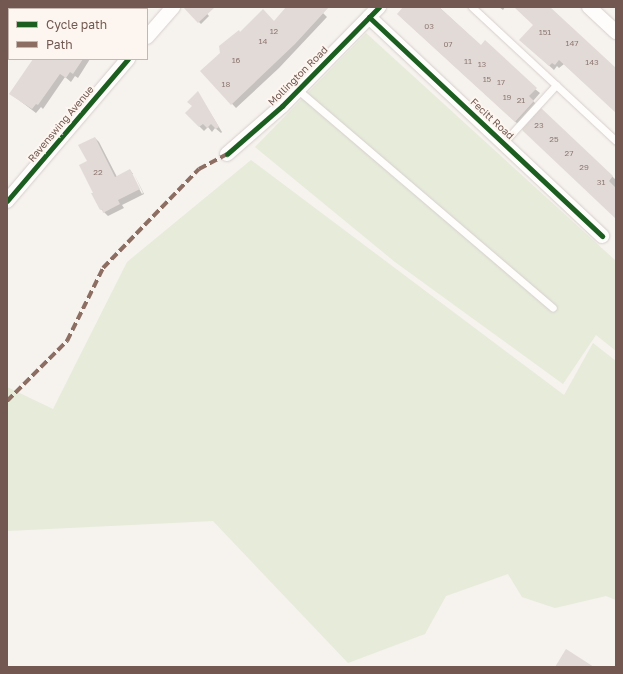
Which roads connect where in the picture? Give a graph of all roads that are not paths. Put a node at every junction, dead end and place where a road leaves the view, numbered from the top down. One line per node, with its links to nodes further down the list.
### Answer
1 (173, 7): 6 (street)
2 (472, 7): 8 (lane)
3 (589, 7): 5 (street)
4 (374, 12): 9 (street, Mollington Road); 11 (street, Fecitt Road)
5 (616, 32)
6 (148, 36)
7 (127, 60): 13 (street, Ravenswing Avenue)
8 (556, 85): 10 (lane); 11 (lane)
9 (298, 90): 12 (street, Mollington Road); 15 (lane)
10 (616, 141)
11 (504, 142): 14 (street, Fecitt Road)
12 (227, 154)
13 (7, 201)
14 (602, 236)
15 (553, 308)

